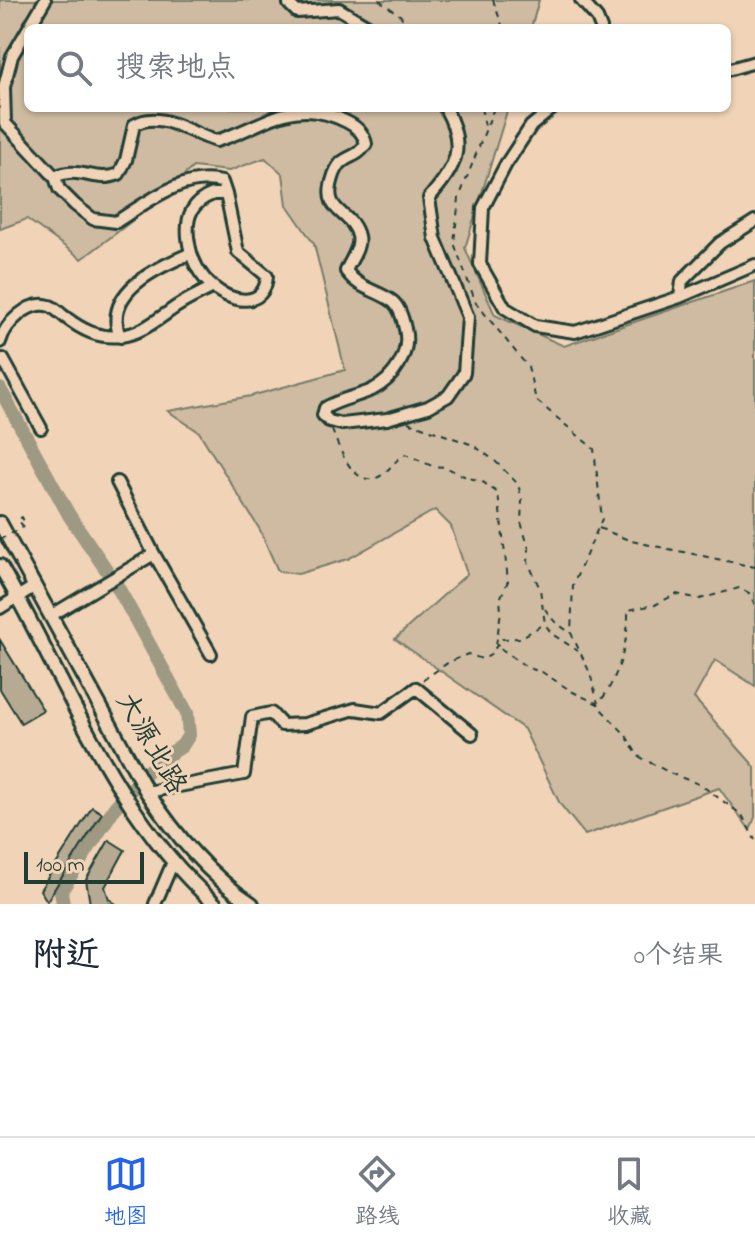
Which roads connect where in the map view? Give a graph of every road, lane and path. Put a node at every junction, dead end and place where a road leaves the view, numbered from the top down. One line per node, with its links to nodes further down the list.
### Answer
1 (45, 0): 6 (street)
2 (290, 0): 7 (street)
3 (379, 0): 8 (path)
4 (493, 0): 9 (path)
5 (581, 0): 10 (street)
6 (31, 24)
7 (364, 24)
8 (405, 24)
9 (502, 24)
10 (599, 24)
11 (24, 36): 21 (street)
12 (755, 62): 13 (street)
13 (731, 69)
14 (291, 112): 21 (street)
15 (321, 112): 32 (street)
16 (447, 112): 31 (street)
17 (482, 112): 20 (path)
18 (492, 112): 20 (path)
19 (548, 112): 27 (street)
20 (485, 130): 37 (path)
21 (55, 177): 22 (street)
22 (226, 194): 24 (street); 26 (street)
23 (755, 221): 27 (street)
24 (189, 254): 26 (street); 28 (street)
25 (755, 265): 27 (street)
26 (213, 287): 28 (street)
27 (680, 297)
28 (120, 337): 29 (street)
29 (0, 342)
30 (1, 356): 33 (street)
31 (401, 414): 32 (street); 48 (path)
32 (329, 421): 53 (path)
33 (41, 428)
34 (117, 482): 39 (street)
35 (0, 523): 40 (main road, 大源北路)
36 (24, 526): 38 (path, bridge)
37 (598, 527): 41 (path); 52 (path)
38 (0, 539)
39 (154, 554): 50 (street); 55 (street)
40 (25, 566): 42 (main road); 43 (main road, 大源北路)
41 (755, 567)
42 (3, 571): 44 (main road, 大源北路)
43 (35, 586): 44 (street); 45 (main road, 大源北路)
44 (17, 596): 47 (street); 49 (main road, 大源北路)
45 (45, 602): 49 (main road); 50 (main road, 大源北路)
46 (755, 605): 57 (path)
47 (0, 608)
48 (544, 608): 51 (path); 52 (path)
49 (25, 613): 61 (main road, 大源北路)
50 (52, 615): 59 (main road, 大源北路)
51 (545, 624): 53 (path); 54 (path)
52 (571, 633): 54 (path)
53 (496, 645): 56 (path); 57 (path)
54 (579, 652): 57 (path)
55 (211, 654)
56 (416, 688): 58 (street); 59 (street)
57 (598, 704): 60 (path)
58 (472, 734)
59 (146, 790): 64 (main road, 大源北路)
60 (755, 840)
61 (173, 862): 62 (street); 63 (main road, 大源北路)
62 (155, 904)
63 (215, 904)
64 (252, 904)

